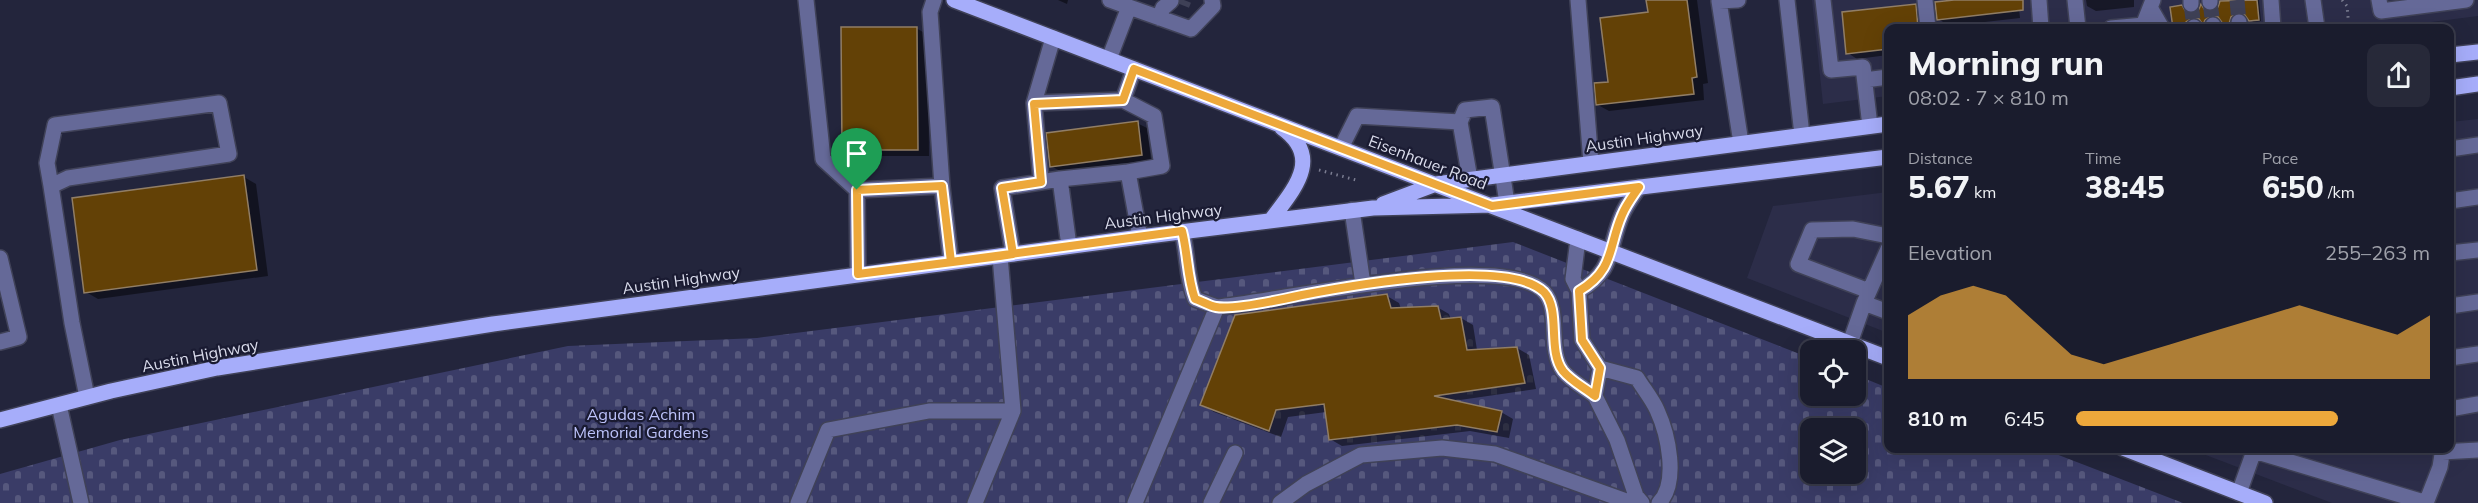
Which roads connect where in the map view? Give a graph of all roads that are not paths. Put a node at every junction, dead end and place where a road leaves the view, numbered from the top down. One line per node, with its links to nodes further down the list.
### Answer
1 (806, 0): 61 (street)
2 (934, 0): 59 (street)
3 (954, 0): 28 (main road, Eisenhauer Road)
4 (1110, 0): 20 (street)
5 (1212, 0): 19 (street)
6 (1578, 0): 51 (street)
7 (1738, 0): 46 (street)
8 (1787, 0): 45 (street)
9 (1823, 0): 36 (street)
10 (1924, 0): 21 (street)
11 (2039, 0): 22 (street)
12 (2075, 0): 23 (street)
13 (2271, 0): 26 (street)
14 (2313, 0): 27 (street)
15 (2379, 0): 17 (street)
16 (2466, 0): 17 (street)
17 (2442, 2)
18 (2152, 4): 24 (street); 25 (street)
19 (1165, 5): 20 (street)
20 (1129, 7): 31 (street)
21 (1927, 24)
22 (2042, 24)
23 (2078, 24)
24 (2144, 24)
25 (2160, 24)
26 (2273, 24)
27 (2316, 24)
28 (1053, 38): 31 (main road, Eisenhauer Road); 40 (street)
29 (2478, 52): 30 (main road)
30 (2454, 55)
31 (1109, 59): 34 (main road, Eisenhauer Road)
32 (2478, 61): 33 (main road)
33 (2454, 64)
34 (1134, 69): 39 (street); 42 (main road, Eisenhauer Road)
35 (1884, 78): 36 (street)
36 (1865, 80): 44 (street)
37 (2478, 84): 38 (main road)
38 (2454, 87)
39 (1123, 100): 40 (street); 52 (street)
40 (1034, 104): 56 (street)
41 (1460, 122): 48 (street); 53 (street); 55 (street)
42 (1274, 123): 48 (main road, Eisenhauer Road); 67 (main road)
43 (1884, 124): 44 (main road, Austin Highway)
44 (1870, 126): 45 (main road, Austin Highway)
45 (1802, 135): 46 (main road, Austin Highway)
46 (1742, 143): 51 (main road, Austin Highway)
47 (2478, 145): 49 (street)
48 (1341, 148): 57 (main road, Eisenhauer Road)
49 (2454, 148)
50 (1884, 157): 60 (main road, Austin Highway)
51 (1591, 163): 53 (main road, Austin Highway)
52 (1128, 172): 54 (street); 70 (street)
53 (1502, 175): 55 (main road, Austin Highway); 64 (street)
54 (1060, 179): 56 (street); 72 (street)
55 (1470, 179): 57 (main road, Austin Highway)
56 (1041, 182): 76 (street)
57 (1436, 184): 64 (main road, Eisenhauer Road); 65 (main road, Austin Highway)
58 (51, 186): 58 (street); 97 (street)
59 (942, 186): 61 (street); 79 (street)
60 (1639, 187): 64 (main road, Austin Highway); 74 (street)
61 (857, 190): 80 (street)
62 (2478, 197): 63 (street)
63 (2454, 200)
64 (1499, 204): 65 (main road, Austin Highway); 71 (main road, Eisenhauer Road)
65 (1373, 208): 66 (main road, Austin Highway)
66 (1352, 210): 67 (main road, Austin Highway); 81 (street)
67 (1271, 220): 68 (main road, Austin Highway)
68 (1182, 231): 70 (main road, Austin Highway); 86 (street)
69 (1884, 235): 83 (street)
70 (1140, 237): 72 (main road, Austin Highway)
71 (1578, 239): 74 (main road, Eisenhauer Road); 82 (street)
72 (1069, 246): 76 (main road, Austin Highway)
73 (2478, 250): 75 (street)
74 (1612, 252): 82 (street); 88 (main road, Eisenhauer Road)
75 (2454, 253)
76 (1006, 255): 79 (main road, Austin Highway); 101 (street)
77 (0, 258): 90 (street)
78 (1884, 258): 83 (street)
79 (951, 262): 80 (main road, Austin Highway)
80 (858, 274): 97 (main road, Austin Highway)
81 (1363, 284): 86 (street); 96 (street)
82 (1579, 291): 95 (street)
83 (1867, 297): 87 (street); 89 (street)
84 (2478, 302): 85 (street)
85 (2454, 305)
86 (1217, 307): 114 (street)
87 (1884, 309)
88 (1840, 340)
89 (1851, 340)
90 (0, 342)
91 (1866, 350): 93 (main road, Eisenhauer Road)
92 (2478, 354): 94 (street)
93 (1884, 357)
94 (2454, 357)
95 (1600, 368): 96 (street); 119 (street)
96 (1595, 396): 118 (street)
97 (87, 397): 99 (main road, Austin Highway)
98 (2478, 404): 100 (street)
99 (60, 405): 102 (main road, Austin Highway); 111 (street)
100 (2454, 408)
101 (1013, 411): 112 (street); 113 (street)
102 (0, 420)
103 (2454, 450): 104 (street)
104 (2478, 450)
105 (1235, 453): 115 (street)
106 (2136, 453): 110 (main road)
107 (2252, 453): 110 (street)
108 (2263, 453): 121 (street)
109 (2442, 453): 121 (street)
110 (2239, 493): 120 (main road)
111 (81, 503)
112 (798, 503)
113 (975, 503)
114 (1135, 503)
115 (1211, 503)
116 (1280, 503): 117 (street)
117 (1632, 503)
118 (1642, 503)
119 (1659, 503)
120 (2265, 503)
121 (2426, 503)

